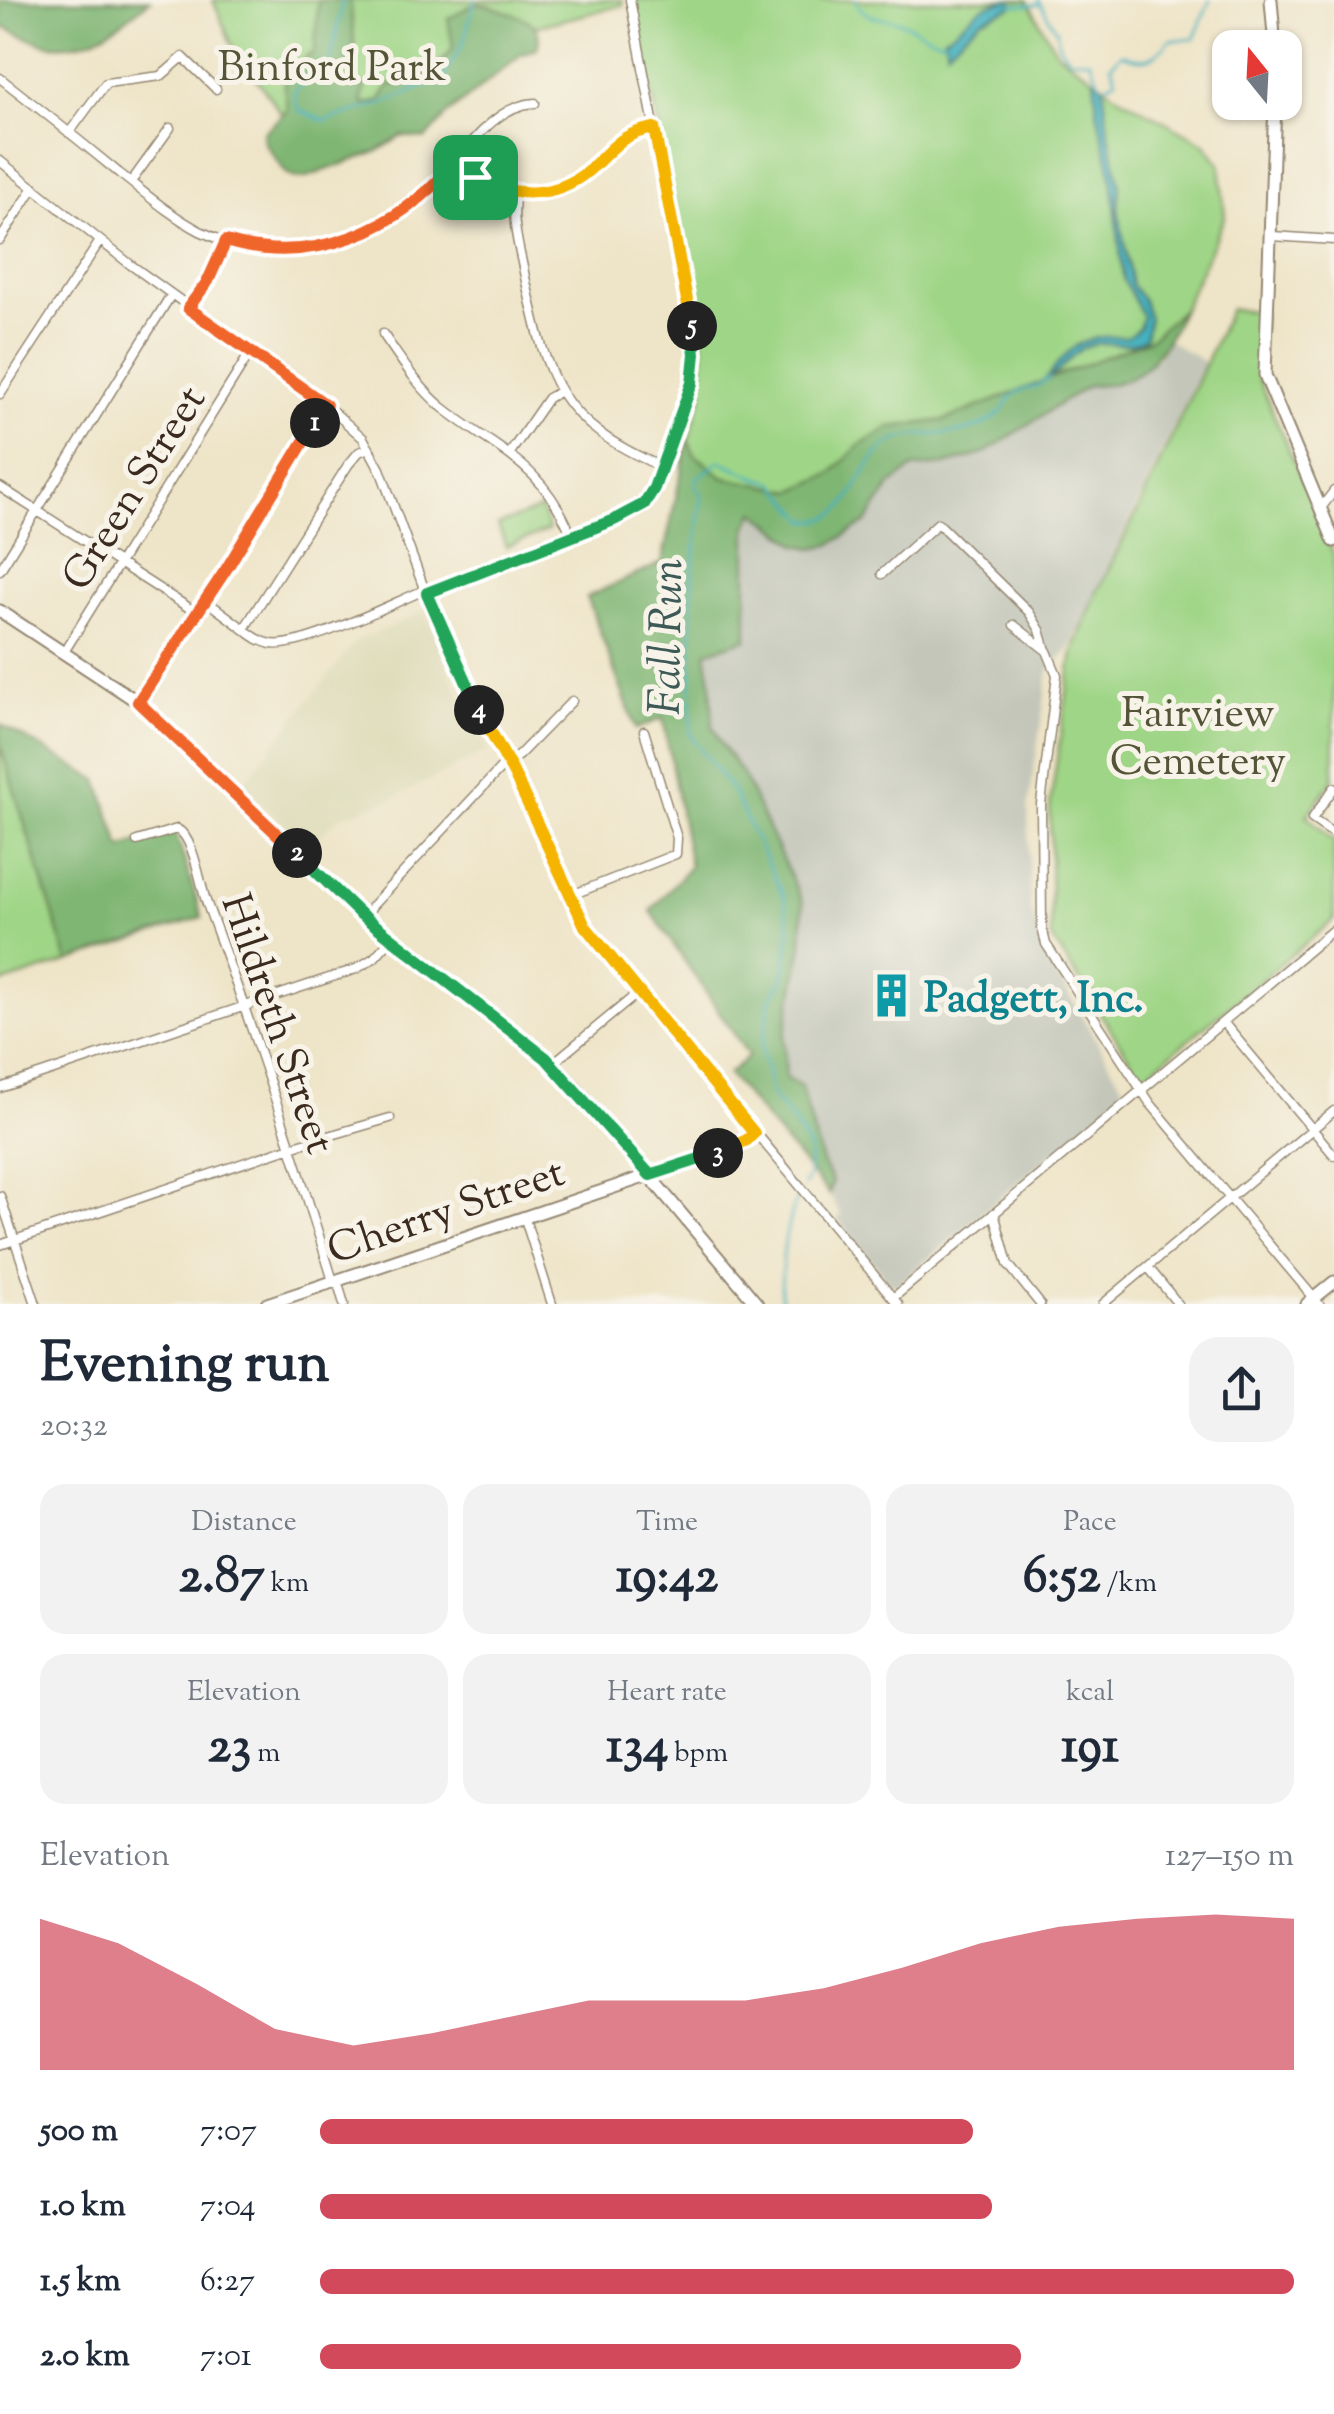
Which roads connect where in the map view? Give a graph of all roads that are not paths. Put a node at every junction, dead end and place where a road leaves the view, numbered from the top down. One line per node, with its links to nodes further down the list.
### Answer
1 (630, 0): 9 (street)
2 (1271, 0): 3 (main road)
3 (1274, 30)
4 (0, 78): 10 (street)
5 (216, 89): 10 (street)
6 (535, 104): 12 (street)
7 (1275, 120): 16 (main road)
8 (170, 128): 13 (street)
9 (654, 128): 15 (street); 30 (street)
10 (68, 132): 13 (street)
11 (0, 161): 14 (street)
12 (456, 162): 15 (street); 20 (street)
13 (131, 182): 20 (street)
14 (34, 188): 17 (street); 19 (street)
15 (516, 192): 25 (street)
16 (1272, 236): 18 (street); 33 (main road)
17 (0, 240)
18 (1334, 240)
19 (100, 241): 21 (street); 26 (street)
20 (226, 241): 22 (street)
21 (171, 295): 22 (street); 34 (street)
22 (188, 308): 24 (street)
23 (383, 334): 29 (street)
24 (250, 353): 27 (street); 37 (street, Green Street)
25 (559, 392): 29 (street); 30 (street)
26 (0, 394)
27 (326, 405): 28 (street); 41 (street)
28 (369, 448): 40 (street); 45 (street)
29 (510, 453): 35 (street)
30 (662, 467): 35 (street)
31 (0, 487): 34 (street)
32 (1334, 490): 33 (street)
33 (1321, 508): 36 (main road)
34 (38, 510): 37 (street); 38 (street)
35 (572, 536): 40 (street)
36 (1334, 540)
37 (120, 563): 43 (street); 47 (street, Green Street)
38 (0, 570)
39 (882, 574): 46 (street)
40 (427, 593): 45 (street); 51 (street)
41 (206, 600): 43 (street); 45 (street)
42 (0, 611): 47 (main road)
43 (198, 612): 49 (street)
44 (1014, 625): 46 (street)
45 (244, 629)
46 (1047, 651): 64 (street)
47 (64, 652): 49 (main road)
48 (572, 701): 51 (street)
49 (138, 702): 56 (main road)
50 (644, 731): 55 (street)
51 (508, 762): 55 (street); 56 (street)
52 (1334, 788): 53 (street)
53 (1334, 834)
54 (137, 841): 60 (street, Hildreth Street)
55 (569, 896): 59 (street)
56 (366, 917): 58 (main road)
57 (1334, 929): 61 (street)
58 (391, 939): 60 (street); 62 (main road)
59 (638, 993): 62 (street); 68 (street)
60 (246, 1006): 63 (street); 69 (street, Hildreth Street)
61 (1222, 1022): 64 (street); 67 (street)
62 (552, 1064): 71 (main road)
63 (0, 1088)
64 (1140, 1090): 73 (street); 74 (street)
65 (1334, 1111): 67 (street)
66 (390, 1118): 69 (street)
67 (1312, 1130): 70 (street); 73 (street)
68 (754, 1133): 71 (street, Cherry Street); 81 (street)
69 (292, 1147): 76 (street); 79 (street, Hildreth Street)
70 (1334, 1155)
71 (650, 1175): 75 (main road, Cherry Street); 87 (main road)
72 (0, 1196): 76 (street)
73 (1230, 1198): 78 (street); 82 (street)
74 (994, 1213): 81 (street); 88 (street)
75 (524, 1216): 79 (main road, Cherry Street); 86 (street)
76 (14, 1240): 77 (street); 83 (street)
77 (0, 1245)
78 (1148, 1267): 89 (street); 90 (street)
79 (335, 1280): 84 (main road, Cherry Street); 85 (street, Hildreth Street)
80 (1334, 1282): 82 (main road)
81 (895, 1301)
82 (1313, 1302)
83 (36, 1304)
84 (267, 1304)
85 (344, 1304)
86 (552, 1304)
87 (757, 1304)
88 (1040, 1304)
89 (1104, 1304)
90 (1178, 1304)

